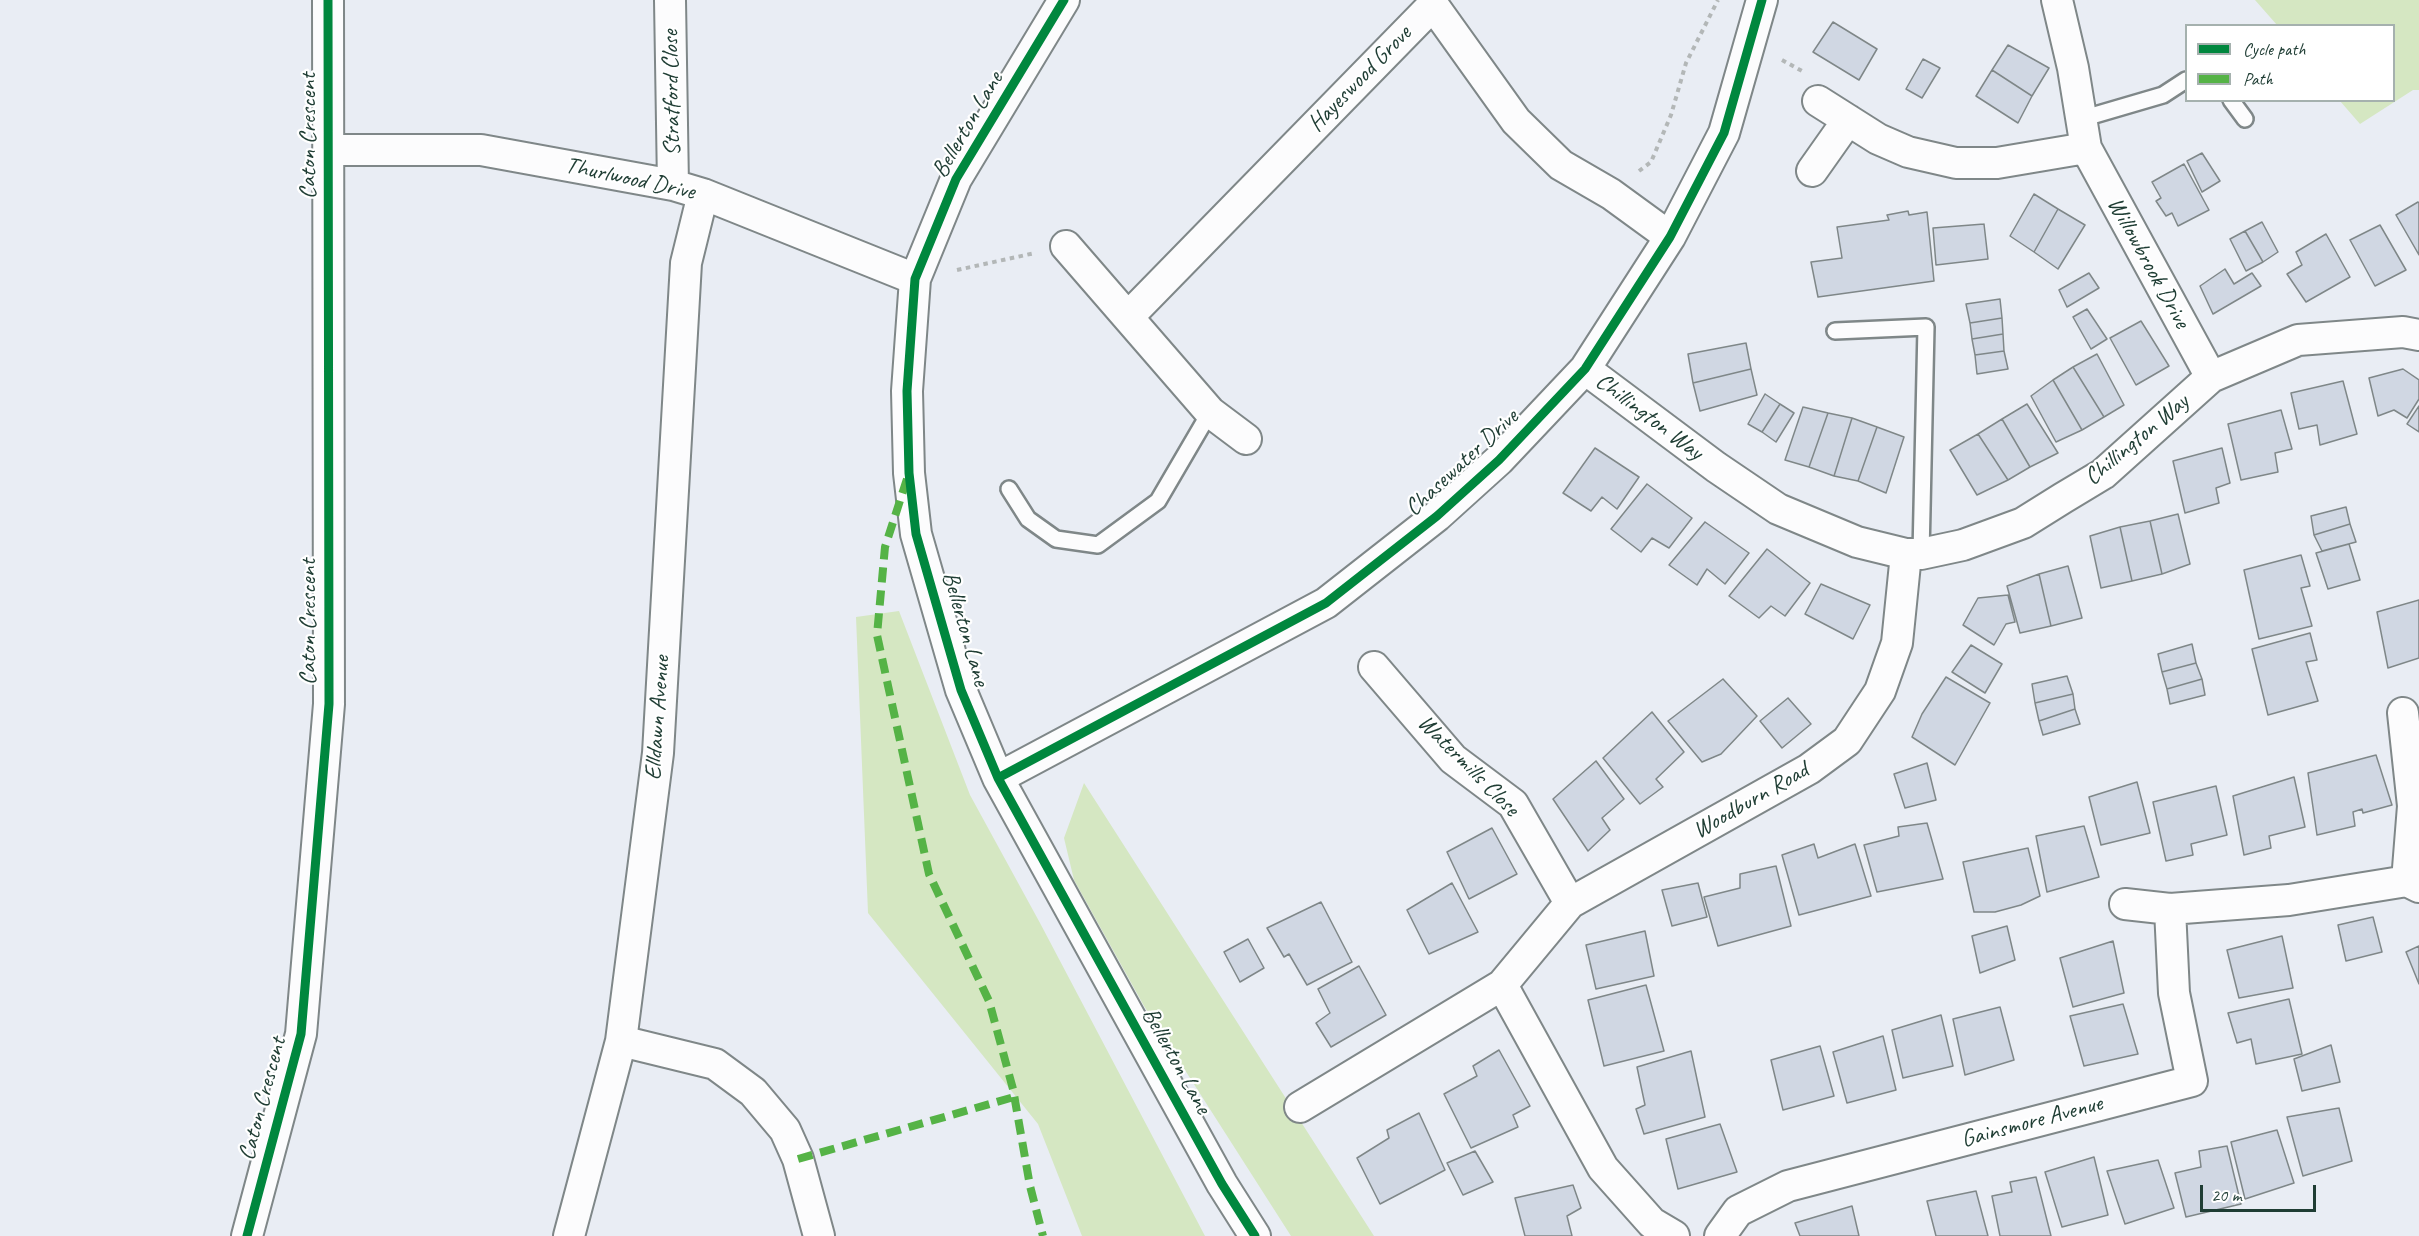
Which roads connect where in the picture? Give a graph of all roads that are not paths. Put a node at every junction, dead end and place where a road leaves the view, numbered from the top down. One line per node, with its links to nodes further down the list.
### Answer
1 (327, 0): 14 (street, Caton Crescent)
2 (670, 0): 16 (street, Stratford Close)
3 (1064, 0): 20 (street, Bellerton Lane)
4 (1762, 0): 18 (street, Chasewater Drive)
5 (2057, 0): 10 (street, Willowbrook Drive)
6 (1435, 2): 18 (street, Hayeswood Grove); 21 (street, Hayeswood Grove)
7 (2185, 81): 10 (lane)
8 (1818, 101): 12 (street)
9 (2232, 102): 11 (lane)
10 (2081, 119): 13 (street, Willowbrook Drive)
11 (2245, 119)
12 (1848, 120): 13 (street); 15 (street)
13 (2086, 148): 25 (street, Willowbrook Drive)
14 (329, 150): 16 (street, Thurlwood Drive); 40 (street, Caton Crescent)
15 (1812, 171)
16 (673, 185): 17 (street, Thurlwood Drive)
17 (703, 194): 20 (street, Thurlwood Drive); 38 (street, Elldawn Avenue)
18 (1670, 237): 24 (street, Chasewater Drive)
19 (1066, 246): 21 (street)
20 (915, 279): 32 (street, Bellerton Lane)
21 (1128, 318): 26 (street)
22 (1835, 330): 29 (lane)
23 (2419, 335): 25 (street, Chillington Way)
24 (1585, 369): 29 (street, Chillington Way); 32 (street, Chasewater Drive)
25 (2211, 377): 29 (street, Chillington Way)
26 (1210, 412): 27 (street); 28 (lane)
27 (1246, 439)
28 (1009, 489)
29 (1913, 554): 34 (street, Woodburn Road)
30 (1374, 668): 34 (street, Watermills Close)
31 (2409, 730): 33 (street)
32 (998, 778): 43 (street, Bellerton Lane)
33 (2413, 884): 36 (street)
34 (1570, 903): 37 (street, Woodburn Road)
35 (2126, 904): 36 (street)
36 (2170, 909): 45 (street, Gainsmore Avenue)
37 (1502, 985): 39 (street, Woodburn Road); 44 (street)
38 (621, 1041): 41 (street, Elldawn Avenue); 42 (street)
39 (1300, 1107)
40 (247, 1236)
41 (569, 1236)
42 (819, 1236)
43 (1255, 1236)
44 (1674, 1236)
45 (1720, 1236)

